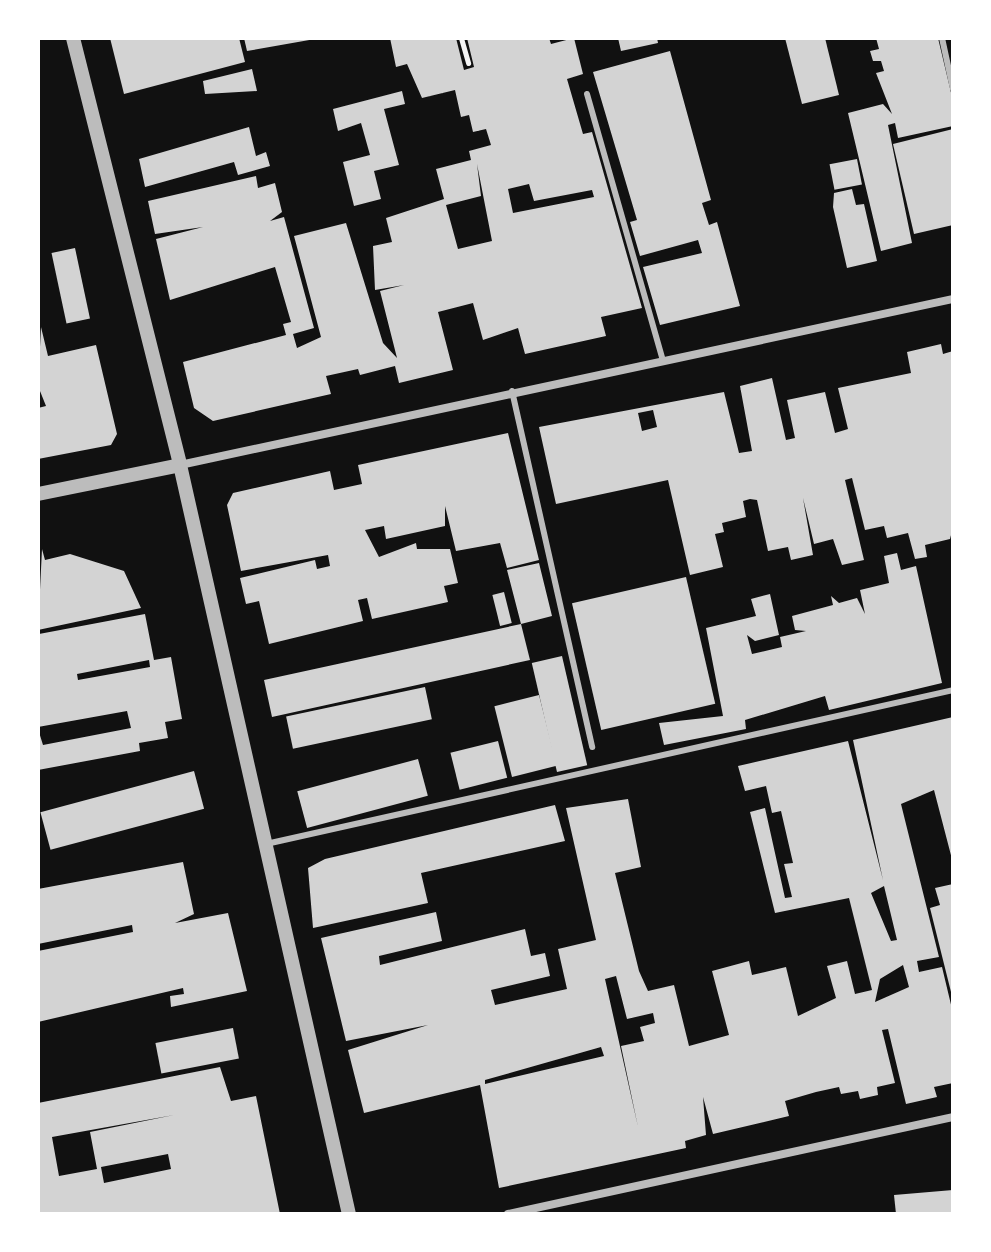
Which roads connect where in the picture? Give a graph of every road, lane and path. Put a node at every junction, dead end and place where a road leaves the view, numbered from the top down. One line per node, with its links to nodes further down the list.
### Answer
1 (73, 38): 10 (street)
2 (461, 38): 4 (path)
3 (942, 38): 5 (lane)
4 (468, 63)
5 (953, 89)
6 (587, 94): 8 (lane)
7 (953, 299): 8 (street)
8 (662, 358): 9 (street)
9 (512, 391): 10 (street); 13 (lane)
10 (180, 465): 11 (street); 14 (street)
11 (38, 494)
12 (953, 690): 14 (lane)
13 (592, 747)
14 (262, 845): 16 (street)
15 (953, 1117): 17 (street)
16 (349, 1214)
17 (508, 1214)

